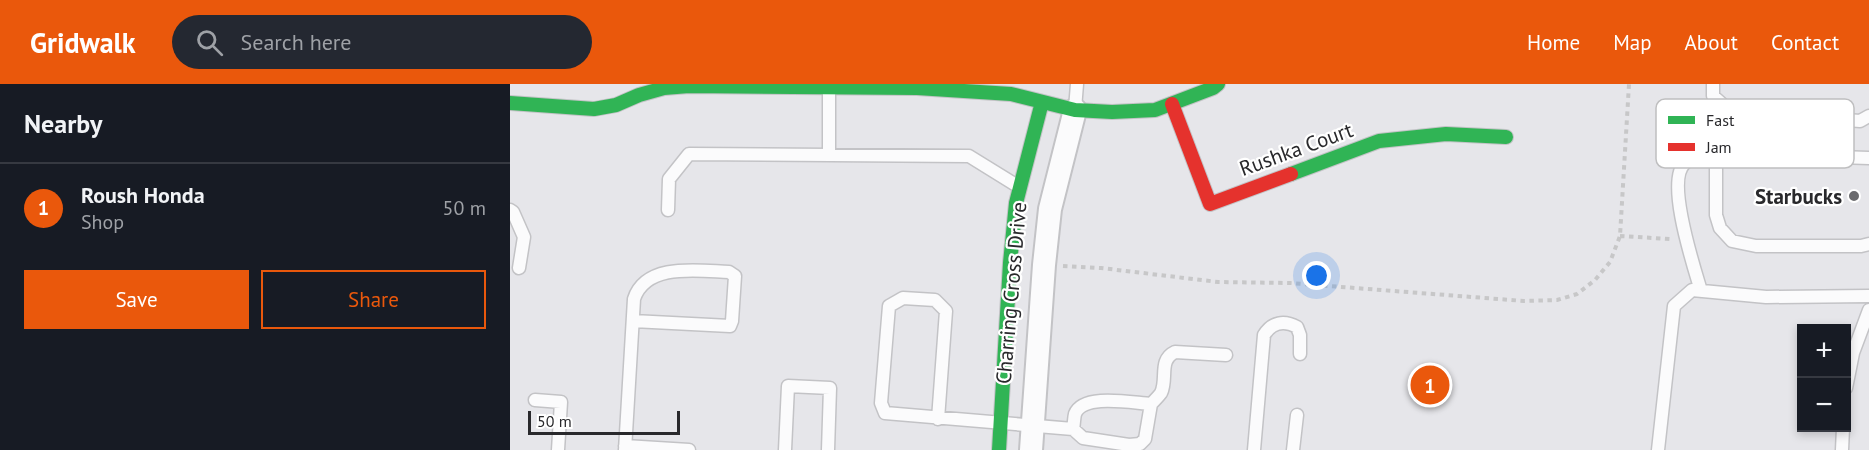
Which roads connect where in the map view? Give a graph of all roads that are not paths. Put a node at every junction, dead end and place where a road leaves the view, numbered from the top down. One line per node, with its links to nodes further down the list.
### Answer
1 (1077, 84): 10 (lane)
2 (1218, 84): 9 (street)
3 (1713, 84): 6 (lane)
4 (917, 86): 5 (street); 7 (street)
5 (829, 87): 8 (street); 14 (lane)
6 (1716, 99)
7 (1042, 102): 10 (street); 19 (street, Charring Cross Drive)
8 (510, 103)
9 (1172, 104): 10 (street); 13 (street, Rushka Court)
10 (1075, 110): 36 (street, Charring Cross Drive)
11 (1869, 116): 12 (lane)
12 (1854, 121)
13 (1506, 137)
14 (829, 155): 19 (lane); 21 (lane)
15 (1854, 158): 16 (lane)
16 (1869, 158)
17 (1682, 168): 24 (lane)
18 (1716, 168): 22 (lane)
19 (1020, 188): 35 (street, Charring Cross Drive)
20 (510, 210): 23 (lane)
21 (668, 210)
22 (1869, 244)
23 (519, 268)
24 (1701, 291): 25 (lane); 48 (lane)
25 (1869, 296)
26 (1869, 310): 30 (lane)
27 (633, 321): 27 (lane); 39 (lane)
28 (1300, 354): 46 (lane)
29 (1226, 355): 32 (lane)
30 (1848, 378)
31 (535, 400): 40 (lane)
32 (1151, 404): 37 (lane); 37 (lane)
33 (1297, 415): 47 (lane)
34 (938, 418): 34 (lane); 35 (lane)
35 (1001, 422): 36 (lane); 44 (street, Charring Cross Drive)
36 (1032, 425): 37 (lane); 45 (street, Charring Cross Drive)
37 (1073, 429)
38 (1843, 432): 49 (lane)
39 (625, 448): 41 (lane)
40 (558, 450)
41 (689, 450)
42 (784, 450): 43 (lane)
43 (828, 450)
44 (999, 450)
45 (1030, 450)
46 (1254, 450)
47 (1293, 450)
48 (1658, 450)
49 (1842, 450)

